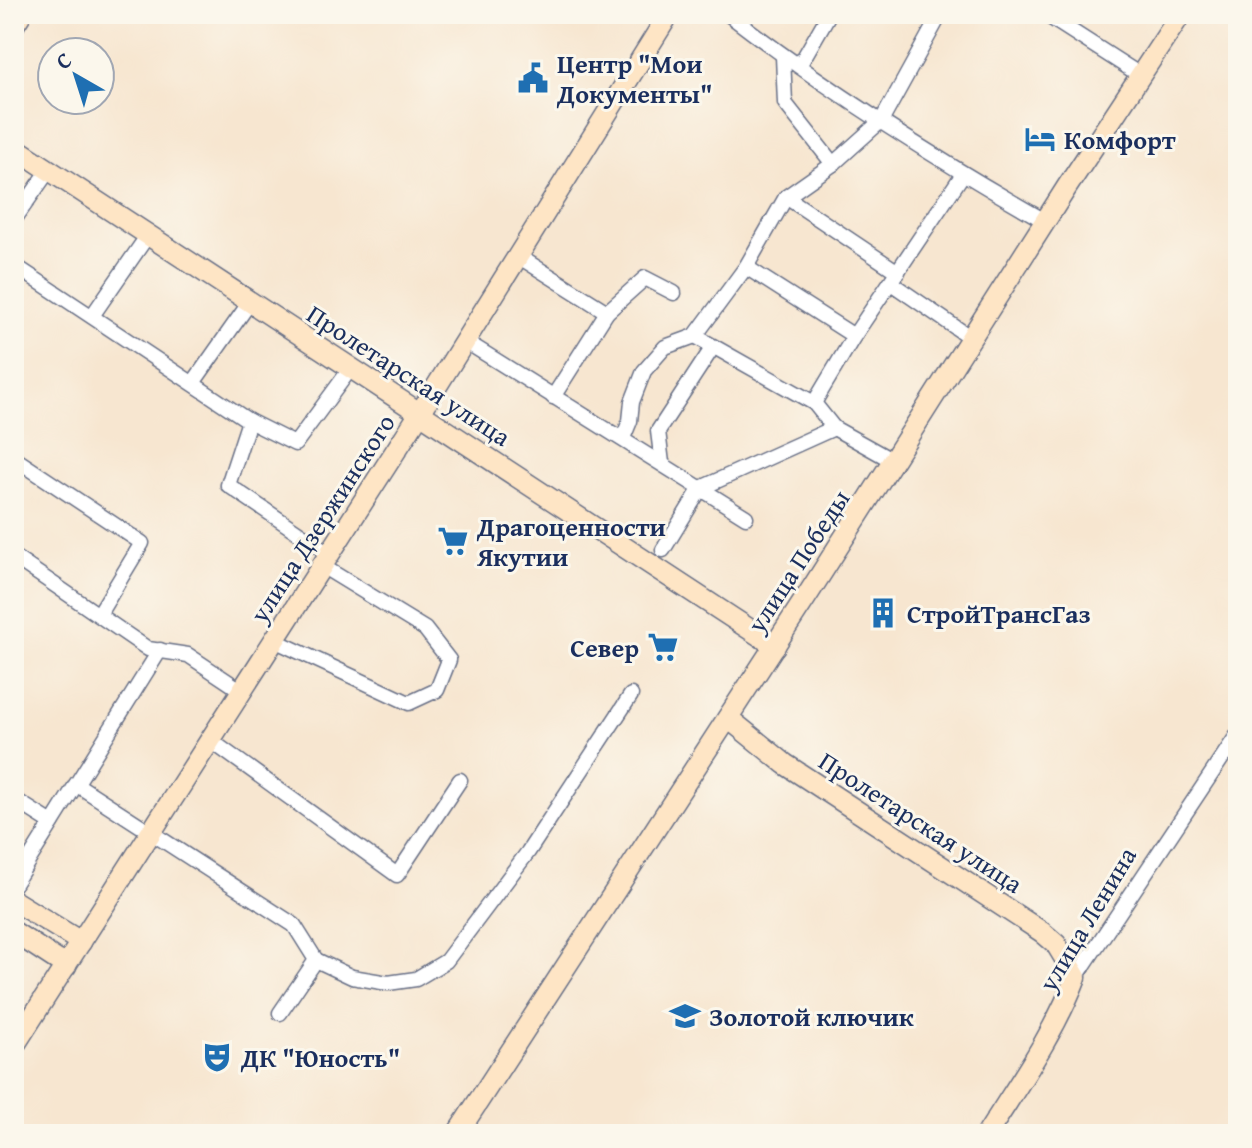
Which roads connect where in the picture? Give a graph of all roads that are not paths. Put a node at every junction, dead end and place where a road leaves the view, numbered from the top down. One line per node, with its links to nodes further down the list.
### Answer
1 (21, 14): 8 (main road)
2 (669, 14): 21 (main road, улица Дзержинского)
3 (728, 14): 9 (street)
4 (829, 14): 10 (street)
5 (925, 14): 12 (street)
6 (1045, 14): 11 (street)
7 (1181, 14): 11 (main road, улица Победы)
8 (14, 25)
9 (783, 56): 10 (street); 14 (street)
10 (799, 66): 12 (street)
11 (1140, 75): 19 (main road, улица Победы)
12 (882, 120): 14 (street); 16 (street)
13 (14, 147): 15 (main road, Пролетарская улица)
14 (833, 164): 17 (street)
15 (49, 170): 18 (street); 20 (main road, Пролетарская улица)
16 (963, 174): 19 (street); 24 (street)
17 (786, 197): 23 (street); 24 (street)
18 (14, 220)
19 (1045, 221): 31 (main road, улица Победы)
20 (148, 235): 26 (main road, Пролетарская улица); 28 (street)
21 (518, 256): 27 (street); 32 (main road, улица Дзержинского)
22 (14, 265): 28 (street)
23 (746, 267): 29 (street); 30 (street)
24 (894, 277): 30 (street); 31 (street)
25 (674, 293): 27 (street)
26 (250, 302): 34 (main road, Пролетарская улица); 35 (street)
27 (607, 312): 36 (street)
28 (92, 316): 35 (street)
29 (695, 336): 33 (street); 41 (street)
30 (854, 336): 37 (street)
31 (971, 338): 43 (main road, улица Победы)
32 (465, 341): 36 (street); 38 (main road, улица Дзержинского)
33 (713, 347): 37 (street); 44 (street)
34 (351, 368): 38 (main road, Пролетарская улица); 39 (street)
35 (193, 383): 39 (street)
36 (553, 397): 41 (street)
37 (814, 403): 40 (street)
38 (420, 413): 49 (main road, улица Дзержинского); 52 (main road, Пролетарская улица)
39 (249, 421): 49 (street)
40 (834, 428): 43 (street); 45 (street)
41 (623, 438): 44 (street)
42 (14, 458): 50 (street)
43 (893, 461): 52 (main road, улица Победы)
44 (662, 463): 45 (street)
45 (701, 488): 46 (street); 47 (street)
46 (746, 517)
47 (663, 550)
48 (14, 557): 50 (street)
49 (326, 560): 51 (main road, улица Дзержинского); 51 (street)
50 (99, 614): 53 (street)
51 (274, 640): 54 (main road, улица Дзержинского)
52 (775, 646): 56 (main road, улица Победы)
53 (160, 650): 54 (street); 60 (street)
54 (242, 691): 58 (main road, улица Дзержинского)
55 (631, 695): 68 (street)
56 (728, 718): 70 (main road, Пролетарская улица); 73 (main road, улица Победы)
57 (1238, 734): 70 (street, улица Ленина)
58 (210, 740): 59 (street); 63 (main road, улица Дзержинского)
59 (460, 780)
60 (76, 784): 62 (street); 63 (street)
61 (14, 799): 62 (street)
62 (52, 823): 64 (street)
63 (152, 831): 67 (main road, улица Дзержинского); 68 (street)
64 (14, 884)
65 (14, 901): 67 (main road)
66 (14, 932): 69 (main road)
67 (81, 942): 69 (main road, улица Дзержинского)
68 (316, 960): 71 (street)
69 (66, 966): 72 (main road, улица Дзержинского)
70 (1076, 977): 74 (main road, улица Ленина)
71 (280, 1013)
72 (14, 1046)
73 (457, 1134)
74 (987, 1134)

